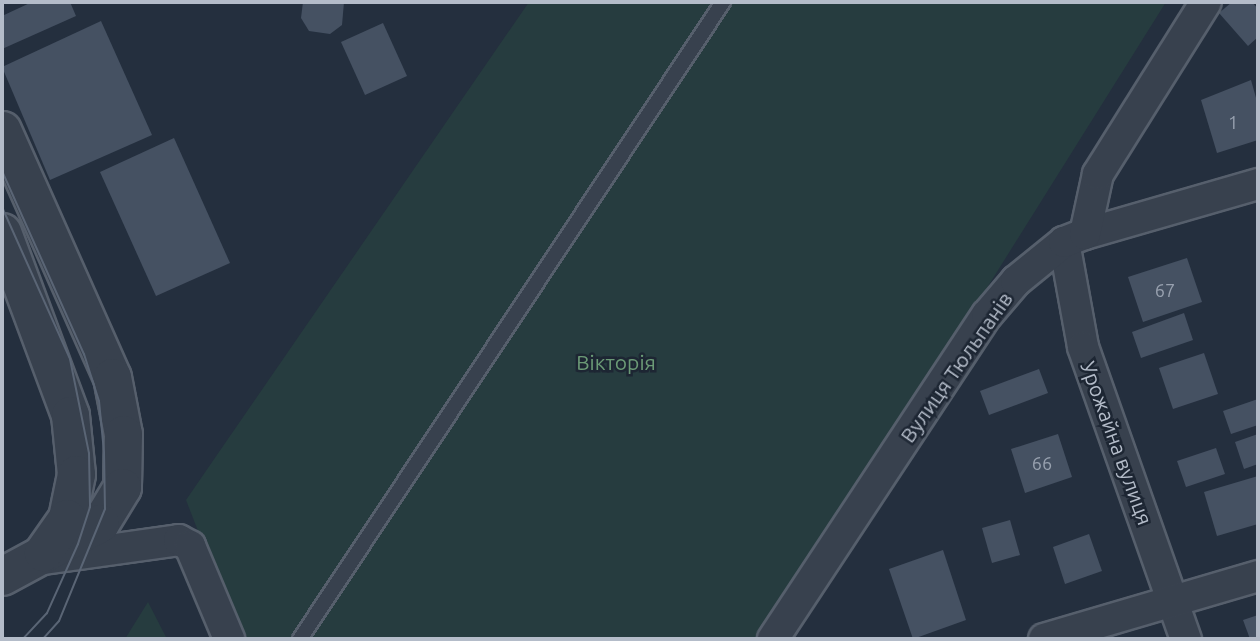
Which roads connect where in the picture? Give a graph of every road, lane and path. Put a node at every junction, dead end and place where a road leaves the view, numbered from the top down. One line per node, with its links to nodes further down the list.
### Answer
1 (723, 2): 12 (lane)
2 (1206, 2): 6 (street)
3 (2, 130): 7 (street)
4 (1258, 184): 6 (street)
5 (2, 232): 7 (street)
6 (1074, 238): 10 (street, Урожайна вулиця); 13 (street, Вулиця Тюльпанів)
7 (37, 560): 8 (street); 11 (street)
8 (2, 576)
9 (1258, 576): 10 (street)
10 (1174, 602): 14 (street); 15 (street, Урожайна вулиця)
11 (229, 639)
12 (300, 639)
13 (773, 639)
14 (1044, 639)
15 (1186, 639)

